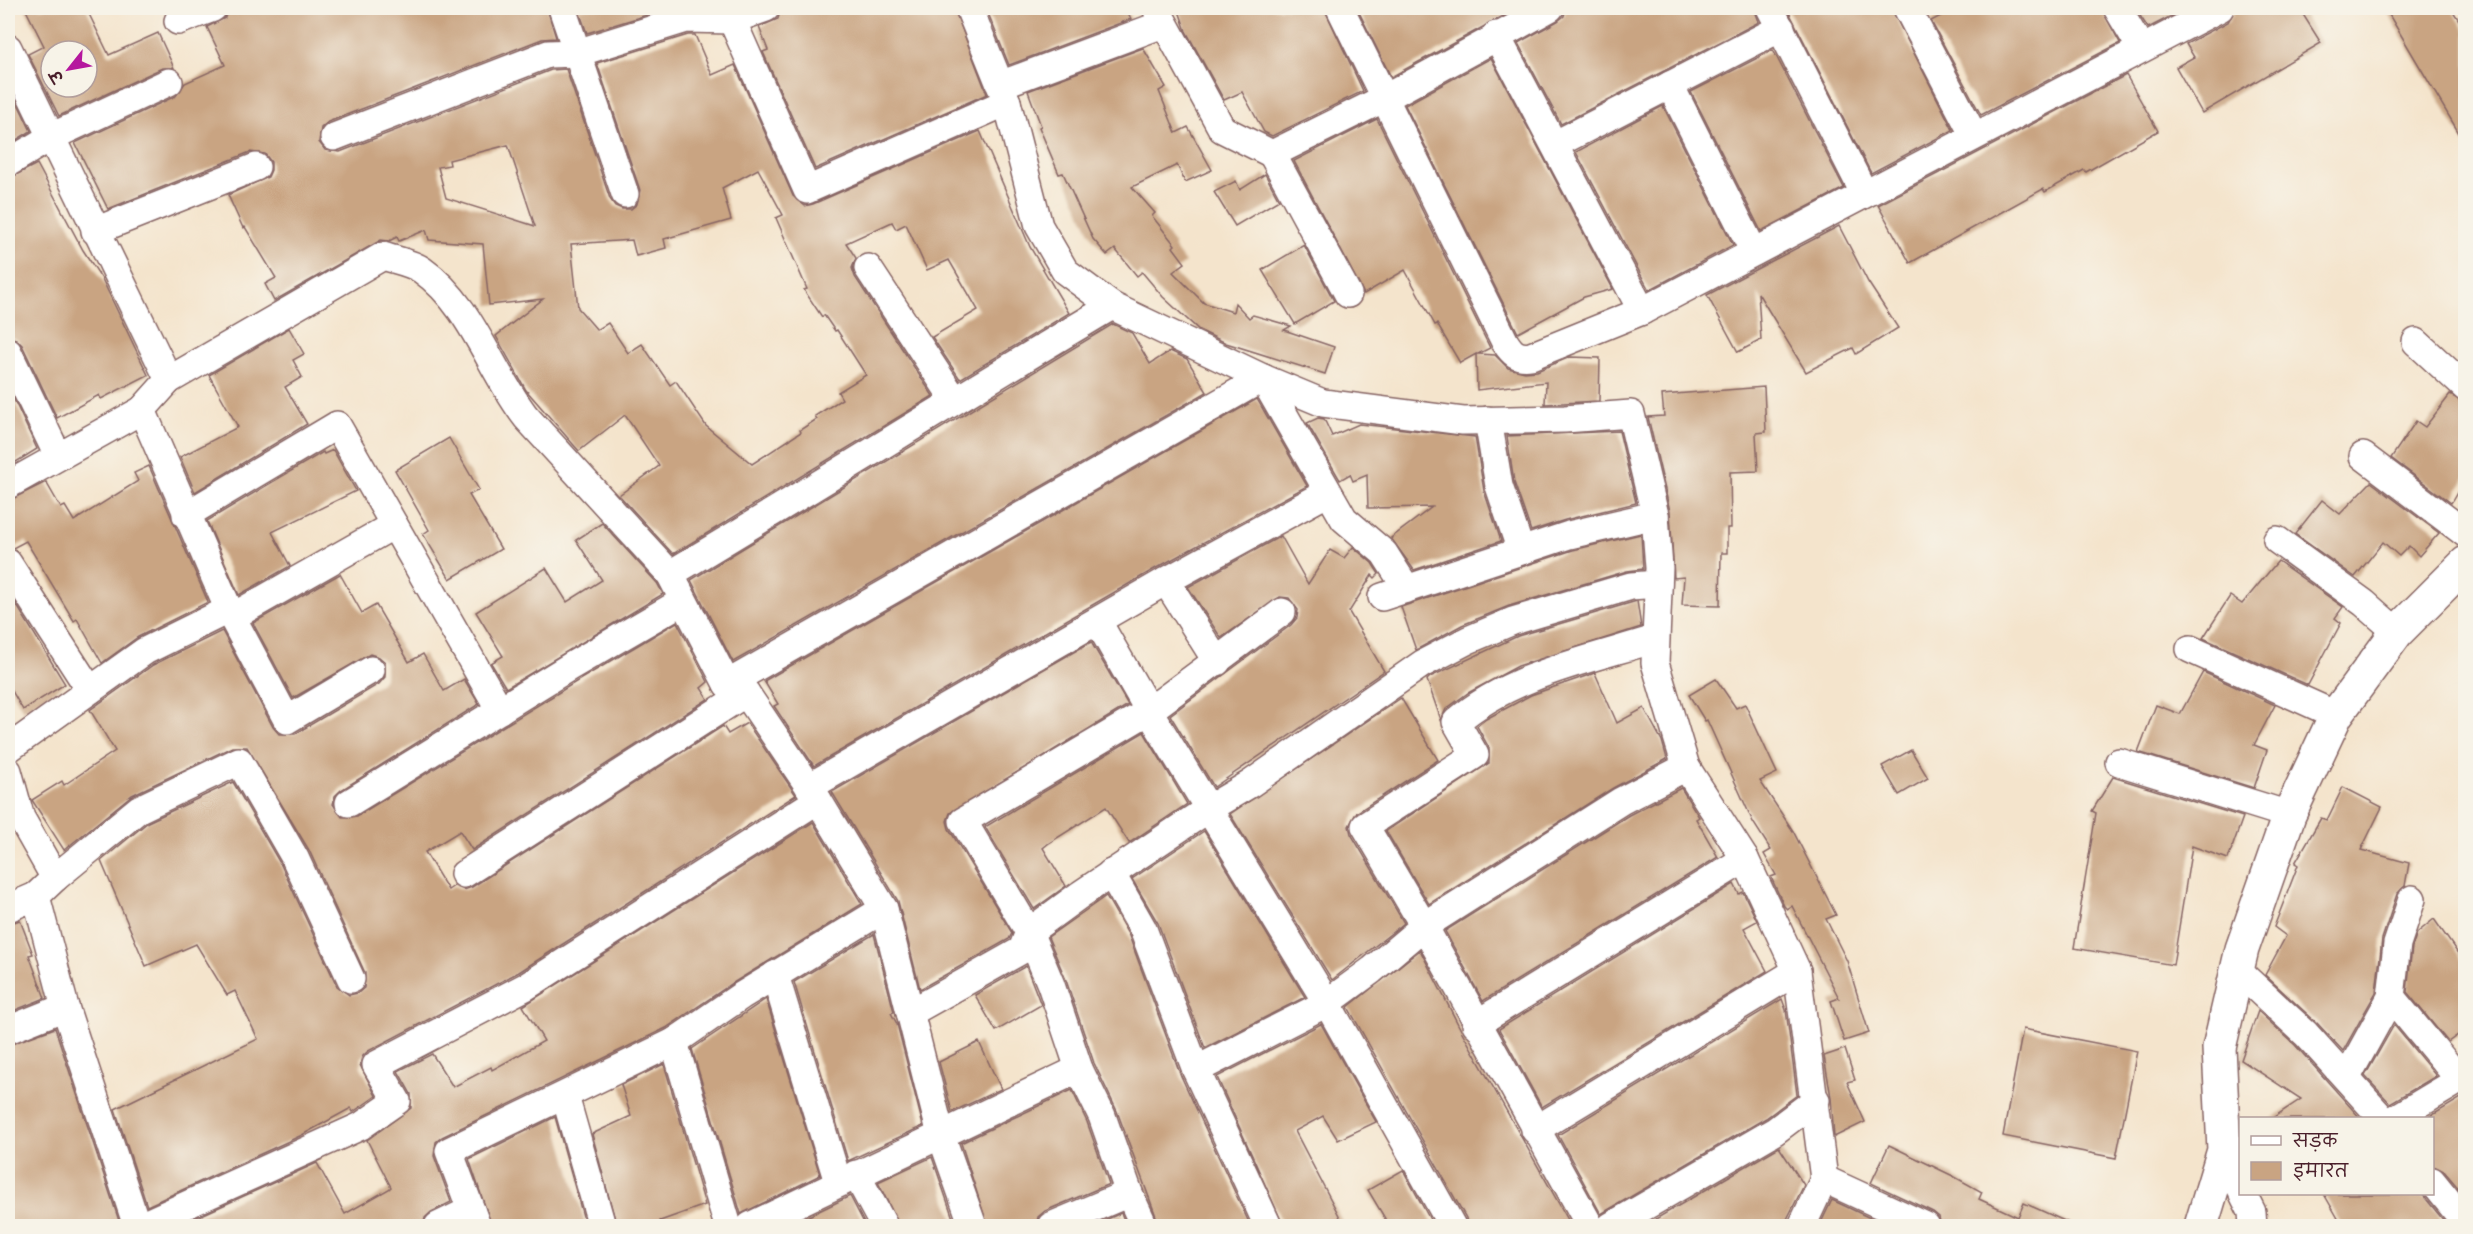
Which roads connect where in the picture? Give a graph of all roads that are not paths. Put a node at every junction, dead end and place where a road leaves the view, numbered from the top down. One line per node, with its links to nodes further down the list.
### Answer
1 (213, 8): 13 (street)
2 (561, 8): 17 (street)
3 (766, 8): 12 (street)
4 (969, 8): 21 (street)
5 (1340, 8): 22 (street)
6 (1550, 8): 14 (street)
7 (1906, 8): 23 (street)
8 (2117, 8): 16 (street)
9 (2220, 8): 16 (street)
10 (1160, 16): 21 (street); 27 (street)
11 (1775, 18): 19 (street); 30 (street)
12 (732, 20): 17 (street); 21 (street)
13 (178, 21)
14 (1496, 35): 22 (street); 26 (street)
15 (8, 48): 20 (street)
16 (2141, 48): 23 (street)
17 (577, 53): 25 (street); 31 (street)
18 (169, 82): 24 (street)
19 (1670, 86): 26 (street); 33 (street)
20 (17, 88): 24 (street)
21 (1003, 93): 36 (street)
22 (1385, 99): 27 (street); 37 (street)
23 (1974, 136): 30 (street)
24 (51, 137): 28 (street); 32 (street)
25 (334, 137)
26 (1556, 144): 37 (street)
27 (1272, 154): 35 (street)
28 (8, 163)
29 (256, 167): 32 (street)
30 (1864, 193): 33 (street)
31 (626, 194)
32 (95, 231): 41 (street)
33 (1754, 252): 37 (street)
34 (868, 268): 43 (street)
35 (1348, 294)
36 (1112, 306): 40 (street); 43 (street)
37 (1642, 310)
38 (2416, 342): 42 (street)
39 (8, 352): 46 (street)
40 (1263, 378): 45 (street); 49 (street); 71 (street)
41 (169, 380): 44 (street); 57 (street)
42 (2466, 388)
43 (954, 399): 57 (street)
44 (142, 410): 46 (street); 50 (street)
45 (1488, 420): 51 (street); 54 (street)
46 (58, 456): 48 (street)
47 (2363, 456): 55 (street)
48 (8, 485)
49 (1328, 493): 58 (street); 60 (street)
50 (186, 515): 52 (street); 64 (street)
51 (1655, 515): 54 (street); 59 (street)
52 (394, 525): 64 (street); 73 (street)
53 (2277, 540): 66 (street)
54 (1521, 551): 60 (street)
55 (2465, 557): 66 (main road)
56 (8, 563): 72 (street)
57 (670, 574): 62 (street)
58 (1166, 581): 65 (street); 69 (street)
59 (1658, 584): 67 (street); 82 (street)
60 (1407, 589): 61 (street)
61 (1382, 597)
62 (684, 600): 71 (street); 73 (street)
63 (1281, 612): 69 (street)
64 (231, 613): 70 (street); 72 (street)
65 (1098, 622): 74 (street); 80 (street)
66 (2397, 632): 75 (main road)
67 (1655, 639): 78 (street); 92 (street)
68 (2190, 649): 75 (street)
69 (1217, 662): 74 (street)
70 (371, 670)
71 (736, 689): 80 (street); 86 (street)
72 (90, 690): 76 (street)
73 (500, 710): 81 (street)
74 (1149, 711): 82 (street); 93 (street)
75 (2336, 715): 83 (main road)
76 (8, 749)
77 (2120, 762): 83 (street)
78 (1686, 766): 84 (street); 92 (street)
79 (8, 771): 87 (street)
80 (814, 793): 91 (street); 123 (street)
81 (349, 803)
82 (1208, 809): 85 (street); 99 (street)
83 (2289, 815): 94 (main road)
84 (1745, 859): 95 (street); 102 (street)
85 (1111, 873): 93 (street); 106 (street)
86 (464, 874)
87 (55, 878): 88 (street); 97 (street)
88 (36, 896): 90 (street); 100 (street)
89 (2412, 899): 98 (street)
90 (8, 908)
91 (884, 909): 96 (street); 101 (street)
92 (1424, 926): 99 (street); 102 (street)
93 (1029, 932): 101 (street); 105 (street)
94 (2237, 970): 107 (street); 115 (main road)
95 (1797, 971): 110 (street); 113 (street)
96 (775, 975): 104 (street); 116 (street)
97 (351, 979)
98 (2391, 997): 107 (street); 108 (street)
99 (1327, 1003): 106 (street); 133 (street)
100 (65, 1006): 103 (street); 123 (street)
101 (910, 1012): 114 (street)
102 (1476, 1024): 113 (street)
103 (8, 1030)
104 (674, 1042): 109 (street); 126 (street)
105 (1078, 1069): 114 (street); 120 (street)
106 (1196, 1070): 132 (street)
107 (2347, 1077): 111 (street)
108 (2463, 1078): 112 (street)
109 (565, 1096): 122 (street); 125 (street)
110 (1815, 1100): 117 (street); 135 (street)
111 (2380, 1117)
112 (2399, 1117)
113 (1535, 1130): 134 (street)
114 (940, 1135): 116 (street); 129 (street)
115 (2223, 1150): 119 (street); 138 (main road)
116 (847, 1178): 127 (street); 128 (street)
117 (1824, 1179): 136 (street); 137 (street)
118 (2434, 1182): 121 (street)
119 (2239, 1183)
120 (1129, 1193): 130 (street); 131 (street)
121 (2464, 1217)
122 (474, 1219): 124 (street)
123 (139, 1227)
124 (438, 1227)
125 (602, 1227)
126 (728, 1227)
127 (750, 1227)
128 (884, 1227)
129 (973, 1227)
130 (1051, 1227)
131 (1144, 1227)
132 (1268, 1227)
133 (1452, 1227)
134 (1590, 1227)
135 (1611, 1227)
136 (1802, 1227)
137 (1926, 1227)
138 (2201, 1227)

